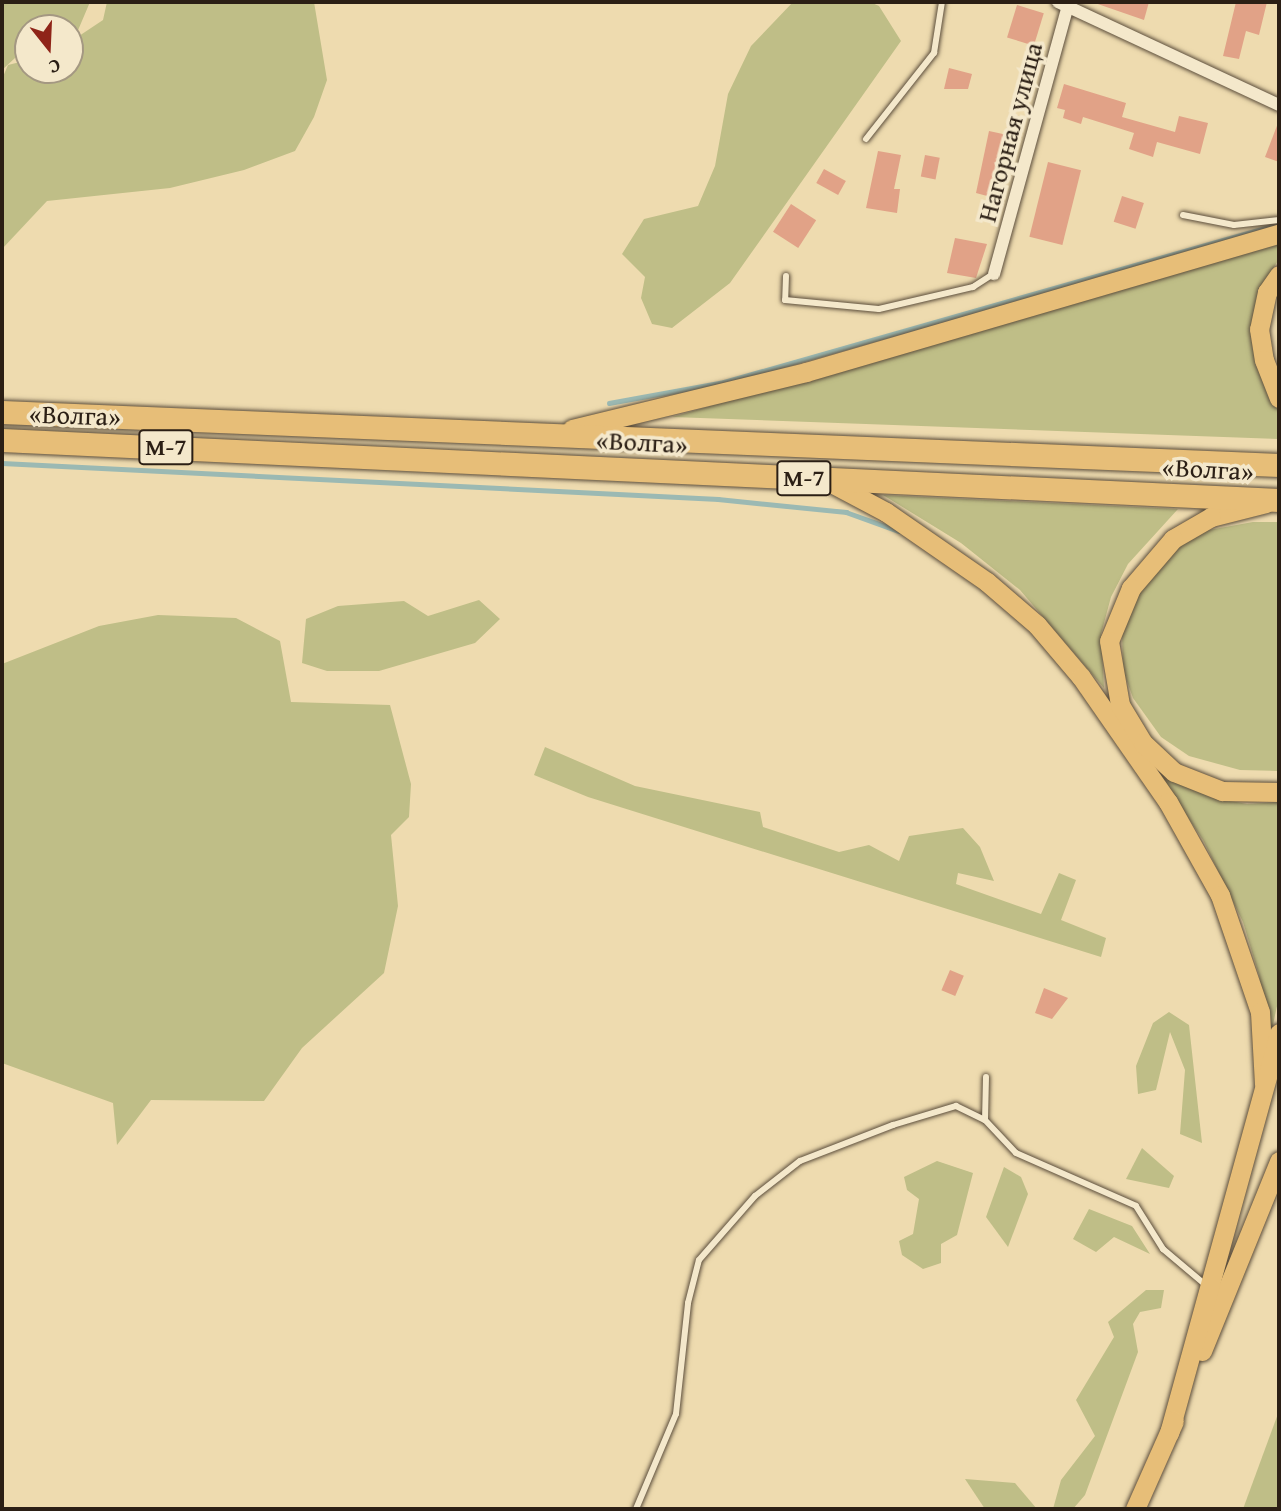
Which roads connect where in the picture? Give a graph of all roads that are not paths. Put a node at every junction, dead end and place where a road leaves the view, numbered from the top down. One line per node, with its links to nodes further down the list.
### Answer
1 (942, 2): 4 (lane)
2 (1065, 3): 3 (street); 8 (street, Нагорная улица)
3 (1279, 105)
4 (866, 139)
5 (1183, 215): 6 (lane)
6 (1279, 220)
7 (1279, 234): 13 (main road)
8 (994, 274): 10 (lane)
9 (1279, 275): 11 (main road)
10 (786, 276)
11 (1279, 398)
12 (2, 412): 13 (highway, «Волга» / М-7)
13 (541, 433): 15 (highway, «Волга» / М-7)
14 (2, 440): 16 (highway, «Волга» / М-7)
15 (1279, 465)
16 (823, 479): 17 (highway, «Волга» / М-7); 21 (main road)
17 (1278, 500): 18 (main road)
18 (1279, 792)
19 (1279, 1033): 21 (main road)
20 (986, 1077): 22 (lane)
21 (1264, 1084): 24 (main road)
22 (985, 1120): 24 (lane); 26 (lane)
23 (1279, 1161): 25 (main road)
24 (1209, 1288): 25 (main road)
25 (1169, 1433): 27 (main road)
26 (636, 1509)
27 (1135, 1509)

